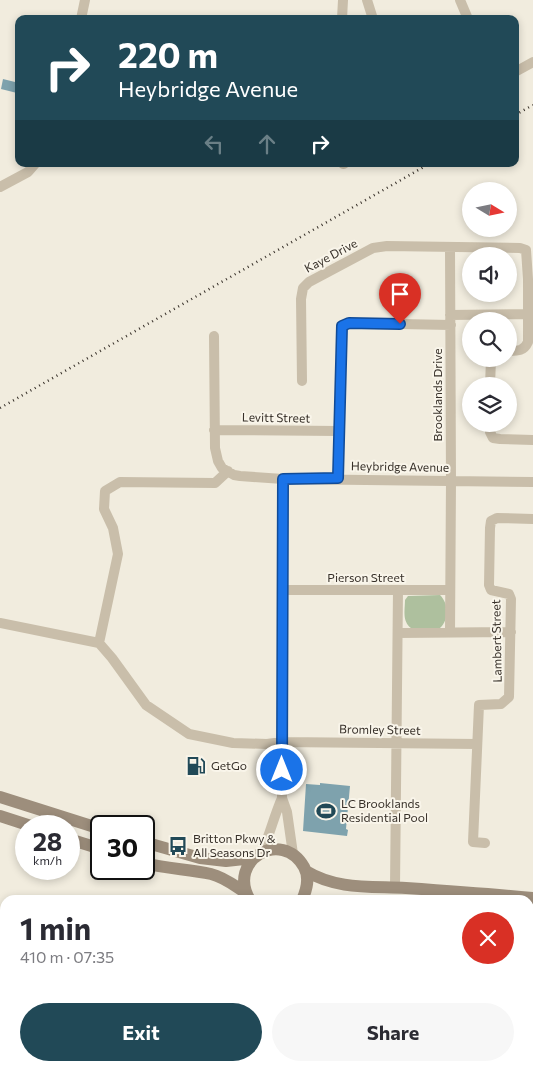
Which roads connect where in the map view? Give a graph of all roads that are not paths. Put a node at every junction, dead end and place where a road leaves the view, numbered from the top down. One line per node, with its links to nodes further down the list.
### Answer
1 (85, 0): 5 (street)
2 (343, 0): 6 (street)
3 (367, 0): 7 (street)
4 (460, 0): 8 (street)
5 (82, 15)
6 (342, 15)
7 (372, 15)
8 (466, 15)
9 (533, 62): 10 (street)
10 (519, 70)
11 (32, 167): 12 (street)
12 (0, 186)
13 (450, 248): 14 (street, Kaye Drive); 15 (street, Brooklands Drive); 18 (street, Kaye Drive)
14 (528, 314): 15 (street); 17 (street)
15 (450, 320): 20 (street); 26 (street, Brooklands Drive)
16 (214, 336): 19 (street)
17 (517, 350)
18 (302, 382)
19 (214, 430): 20 (street, Levitt Street); 23 (street)
20 (338, 431): 24 (street)
21 (490, 432): 22 (street)
22 (533, 440)
23 (228, 471): 25 (street, Heybridge Avenue); 36 (street)
24 (338, 478): 25 (street, Heybridge Avenue); 26 (street, Heybridge Avenue)
25 (283, 479): 29 (street)
26 (451, 481): 27 (street, Heybridge Avenue); 31 (street, Brooklands Drive)
27 (533, 482)
28 (533, 519): 33 (street, Lambert Street)
29 (282, 590): 30 (street, Pierson Street); 37 (street)
30 (398, 590): 31 (street, Pierson Street); 34 (street)
31 (449, 590): 35 (street, Brooklands Drive)
32 (0, 623): 36 (street)
33 (511, 632): 35 (street); 39 (street, Lambert Street)
34 (398, 633): 35 (street); 38 (street)
35 (450, 633)
36 (99, 643): 37 (street, Bromley Street)
37 (282, 742): 38 (street, Bromley Street); 41 (street)
38 (396, 743): 39 (street, Bromley Street); 51 (street)
39 (477, 744): 45 (street, Lambert Street)
40 (0, 798): 44 (main road)
41 (282, 798): 47 (street); 48 (street)
42 (0, 816): 43 (main road)
43 (15, 821)
44 (90, 826)
45 (485, 844)
46 (155, 845): 48 (main road)
47 (293, 854): 48 (main road); 50 (main road)
48 (257, 855): 53 (main road)
49 (155, 865): 52 (main road)
50 (306, 871): 51 (main road); 54 (main road)
51 (395, 887): 55 (main road)
52 (245, 895)
53 (247, 895)
54 (304, 895)
55 (495, 895)

